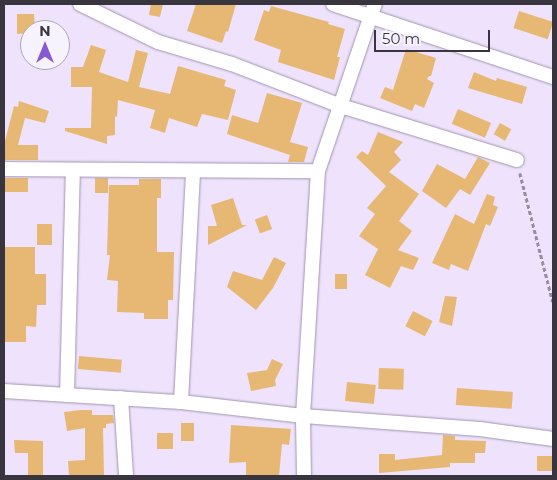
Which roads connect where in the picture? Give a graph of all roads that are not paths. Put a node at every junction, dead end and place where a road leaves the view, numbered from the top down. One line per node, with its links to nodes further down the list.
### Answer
1 (80, 4): 5 (street)
2 (333, 4): 3 (street)
3 (373, 10): 4 (street); 5 (street)
4 (553, 77)
5 (341, 106): 6 (street); 10 (street)
6 (517, 160)
7 (4, 169): 8 (street)
8 (73, 170): 9 (street); 12 (street)
9 (193, 172): 10 (street); 14 (street)
10 (318, 172): 15 (street)
11 (4, 391): 12 (street)
12 (67, 395): 13 (street)
13 (121, 398): 14 (street); 17 (street)
14 (182, 402): 15 (street)
15 (303, 416): 16 (street); 18 (street)
16 (553, 439)
17 (126, 476)
18 (304, 476)

